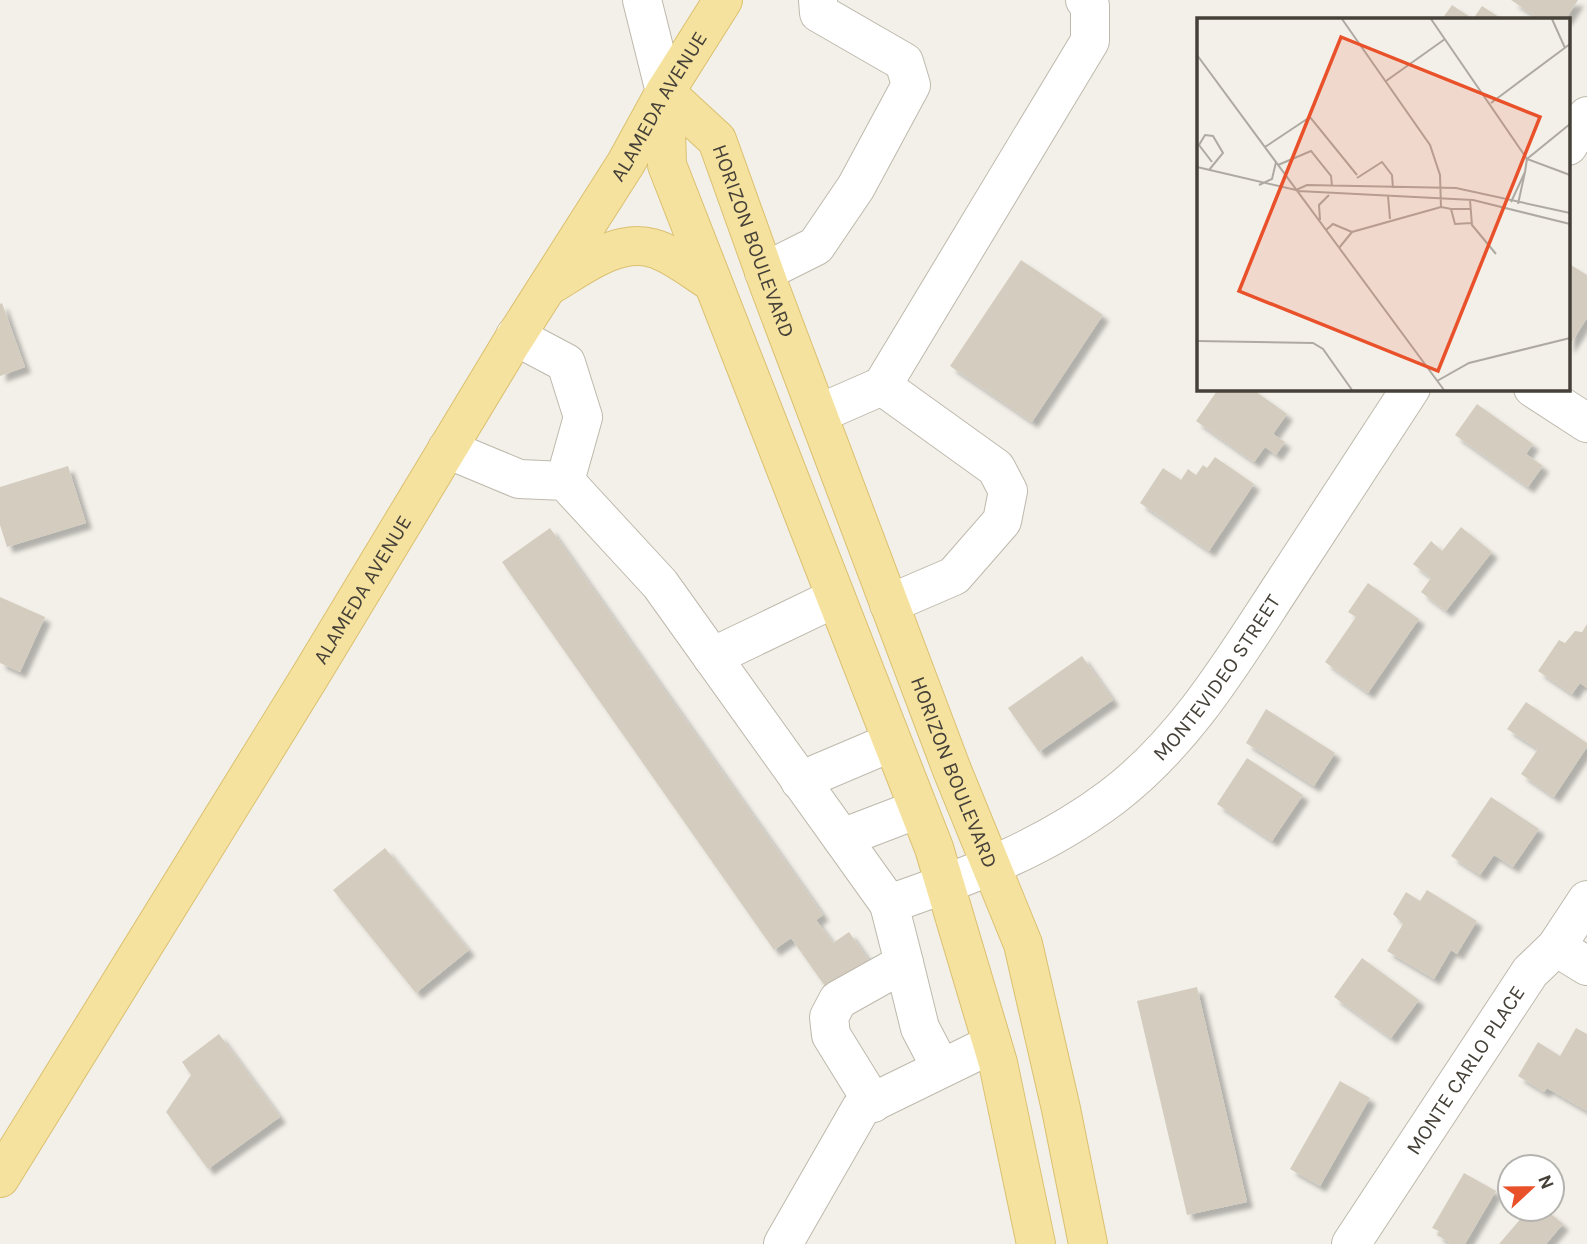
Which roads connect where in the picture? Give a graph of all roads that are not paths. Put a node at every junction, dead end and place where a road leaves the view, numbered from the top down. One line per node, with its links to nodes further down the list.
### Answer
1 (642, 0): 5 (street)
2 (723, 0): 5 (main road, ALAMEDA AVENUE)
3 (818, 0): 8 (street)
4 (1085, 0): 12 (street)
5 (665, 92): 8 (main road, HORIZON BOULEVARD); 9 (main road); 10 (main road, ALAMEDA AVENUE)
6 (1587, 116): 7 (street)
7 (1570, 143)
8 (765, 272): 15 (main road, HORIZON BOULEVARD)
9 (710, 281): 10 (main road); 19 (main road)
10 (547, 287): 11 (main road, ALAMEDA AVENUE)
11 (515, 336): 17 (main road, ALAMEDA AVENUE); 18 (street)
12 (882, 387): 15 (street); 20 (street)
13 (1409, 390): 26 (street, MONTEVIDEO STREET)
14 (1536, 390): 16 (street)
15 (818, 414): 20 (main road, HORIZON BOULEVARD)
16 (1587, 423)
17 (447, 449): 18 (street); 35 (main road, ALAMEDA AVENUE)
18 (565, 481): 21 (street)
19 (835, 598): 21 (street); 22 (main road)
20 (889, 604): 26 (main road, HORIZON BOULEVARD)
21 (712, 657): 23 (street)
22 (892, 741): 23 (street); 24 (main road)
23 (800, 780): 25 (street)
24 (918, 809): 25 (street); 27 (main road)
25 (842, 838): 29 (street)
26 (990, 868): 27 (street, MONTEVIDEO STREET); 38 (main road, HORIZON BOULEVARD)
27 (945, 884): 29 (street, MONTEVIDEO STREET); 32 (main road)
28 (1587, 900): 30 (street, MONTE CARLO PLACE)
29 (889, 904): 31 (street)
30 (1572, 956): 39 (street, MONTE CARLO PLACE)
31 (904, 963): 33 (street); 34 (street)
32 (992, 1044): 33 (street); 37 (main road)
33 (942, 1068): 34 (street)
34 (873, 1103): 36 (street)
35 (0, 1178)
36 (783, 1244)
37 (1036, 1244)
38 (1088, 1244)
39 (1351, 1244)

